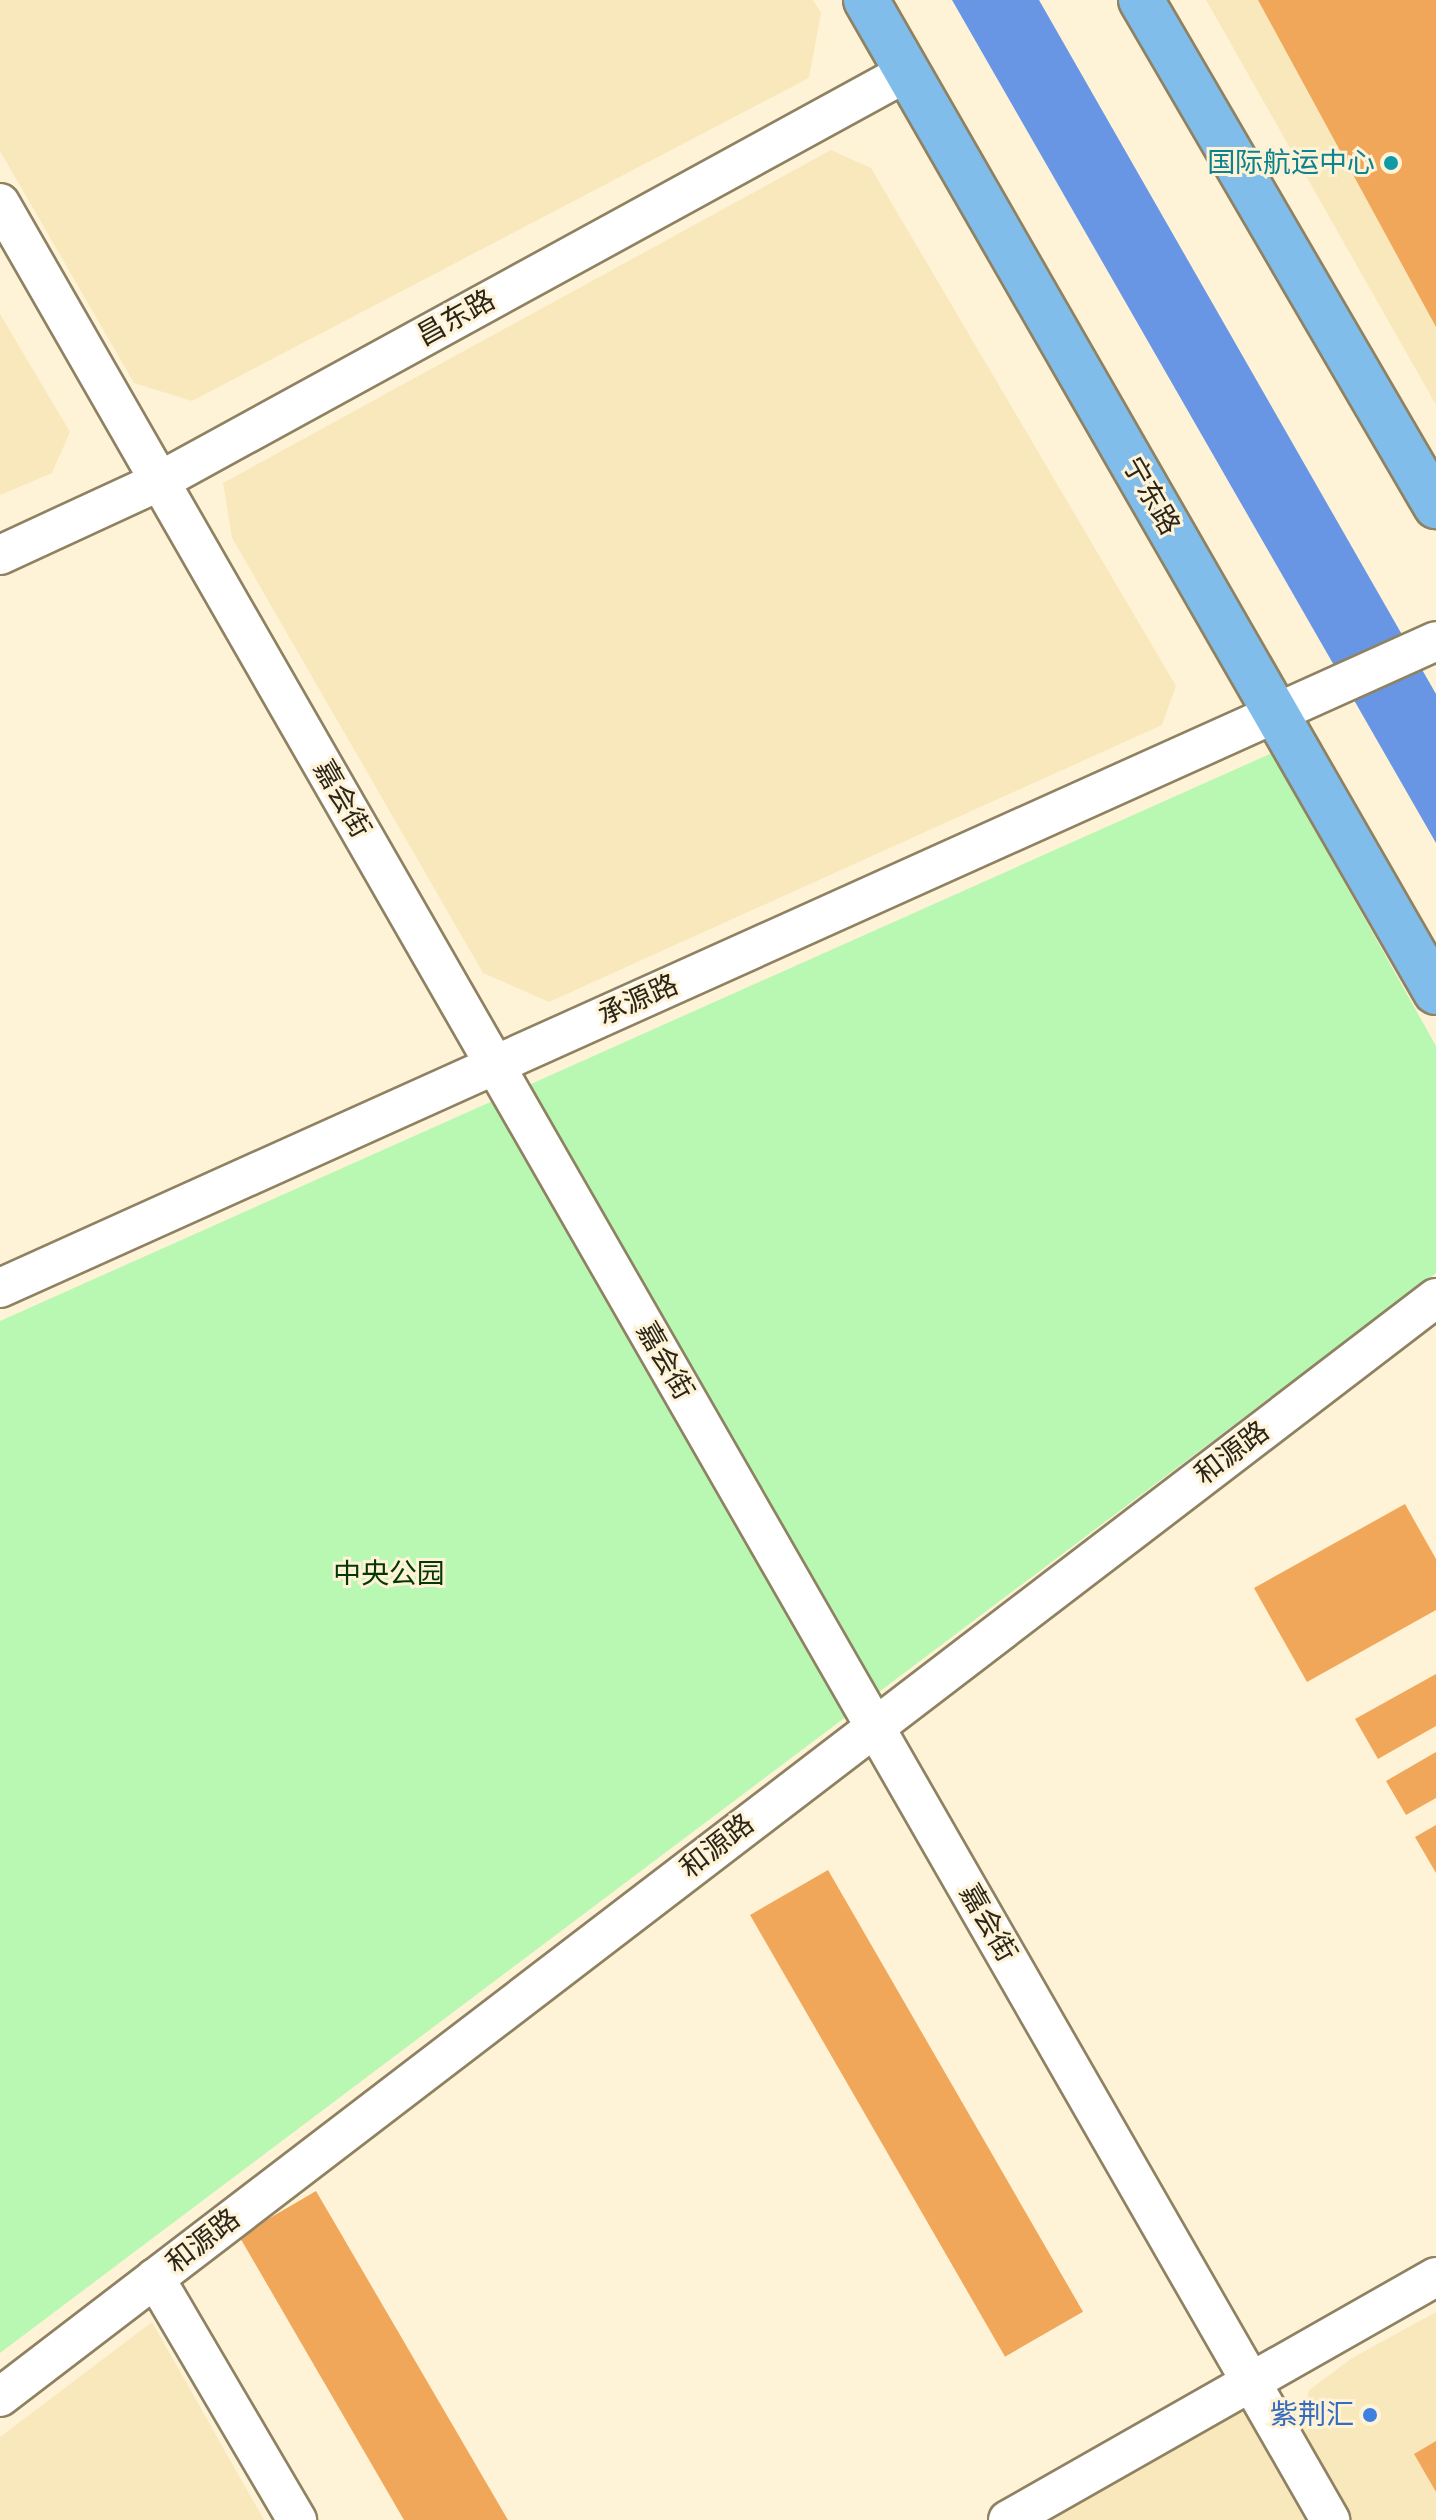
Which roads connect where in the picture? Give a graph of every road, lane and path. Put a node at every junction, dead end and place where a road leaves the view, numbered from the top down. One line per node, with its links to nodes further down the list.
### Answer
1 (866, 0): 3 (main road, 宁东路)
2 (1141, 0): 6 (main road)
3 (907, 72): 5 (street, 昌东路); 9 (main road, 宁东路)
4 (0, 203): 5 (street, 嘉会街)
5 (160, 481): 7 (street, 昌东路); 11 (street, 嘉会街)
6 (1436, 506)
7 (0, 555)
8 (1436, 641): 9 (street, 承源路)
9 (1276, 713): 10 (main road, 宁东路); 11 (street, 承源路)
10 (1436, 992)
11 (495, 1064): 12 (street, 承源路); 14 (street, 嘉会街)
12 (0, 1288)
13 (1436, 1298): 14 (street, 和源路)
14 (874, 1725): 16 (street, 和源路); 17 (street, 嘉会街)
15 (1436, 2277): 17 (street)
16 (155, 2278): 18 (street, 和源路); 19 (street)
17 (1251, 2382): 20 (street); 21 (street, 嘉会街)
18 (0, 2397)
19 (297, 2520)
20 (1008, 2520)
21 (1330, 2520)

